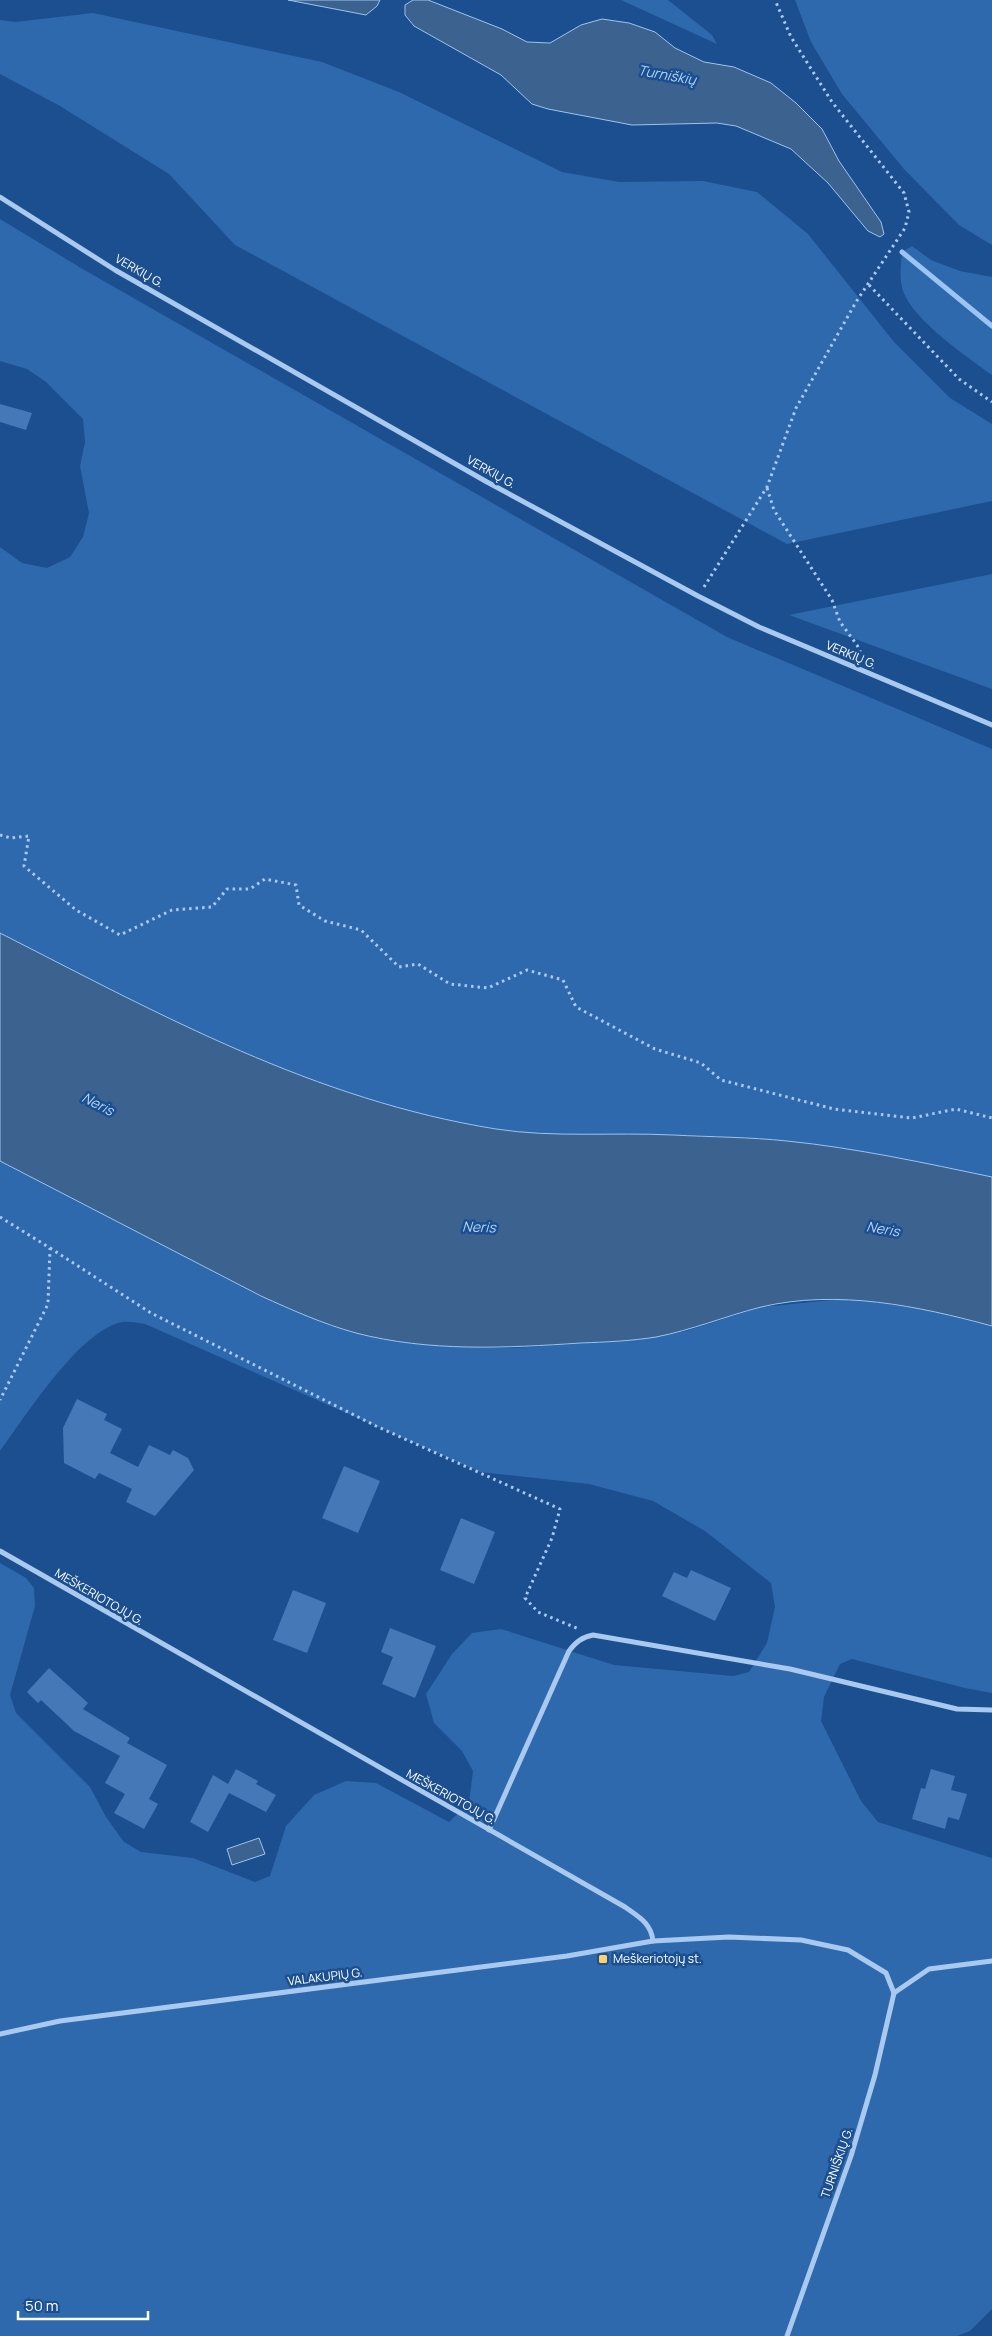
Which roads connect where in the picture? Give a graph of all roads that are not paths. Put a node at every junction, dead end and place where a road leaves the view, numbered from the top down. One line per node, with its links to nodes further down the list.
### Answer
1 (0, 197): 2 (street, VERKIŲ G.)
2 (992, 725)
3 (0, 1551): 5 (street, MEŠKERIOTOJŲ G.)
4 (992, 1710): 5 (street)
5 (489, 1830): 6 (street, MEŠKERIOTOJŲ G.)
6 (653, 1941): 8 (street); 9 (street, VALAKUPIŲ G.)
7 (992, 1961): 8 (street)
8 (894, 1993): 10 (street, TURNIŠKIŲ G.)
9 (0, 2034)
10 (787, 2336)

